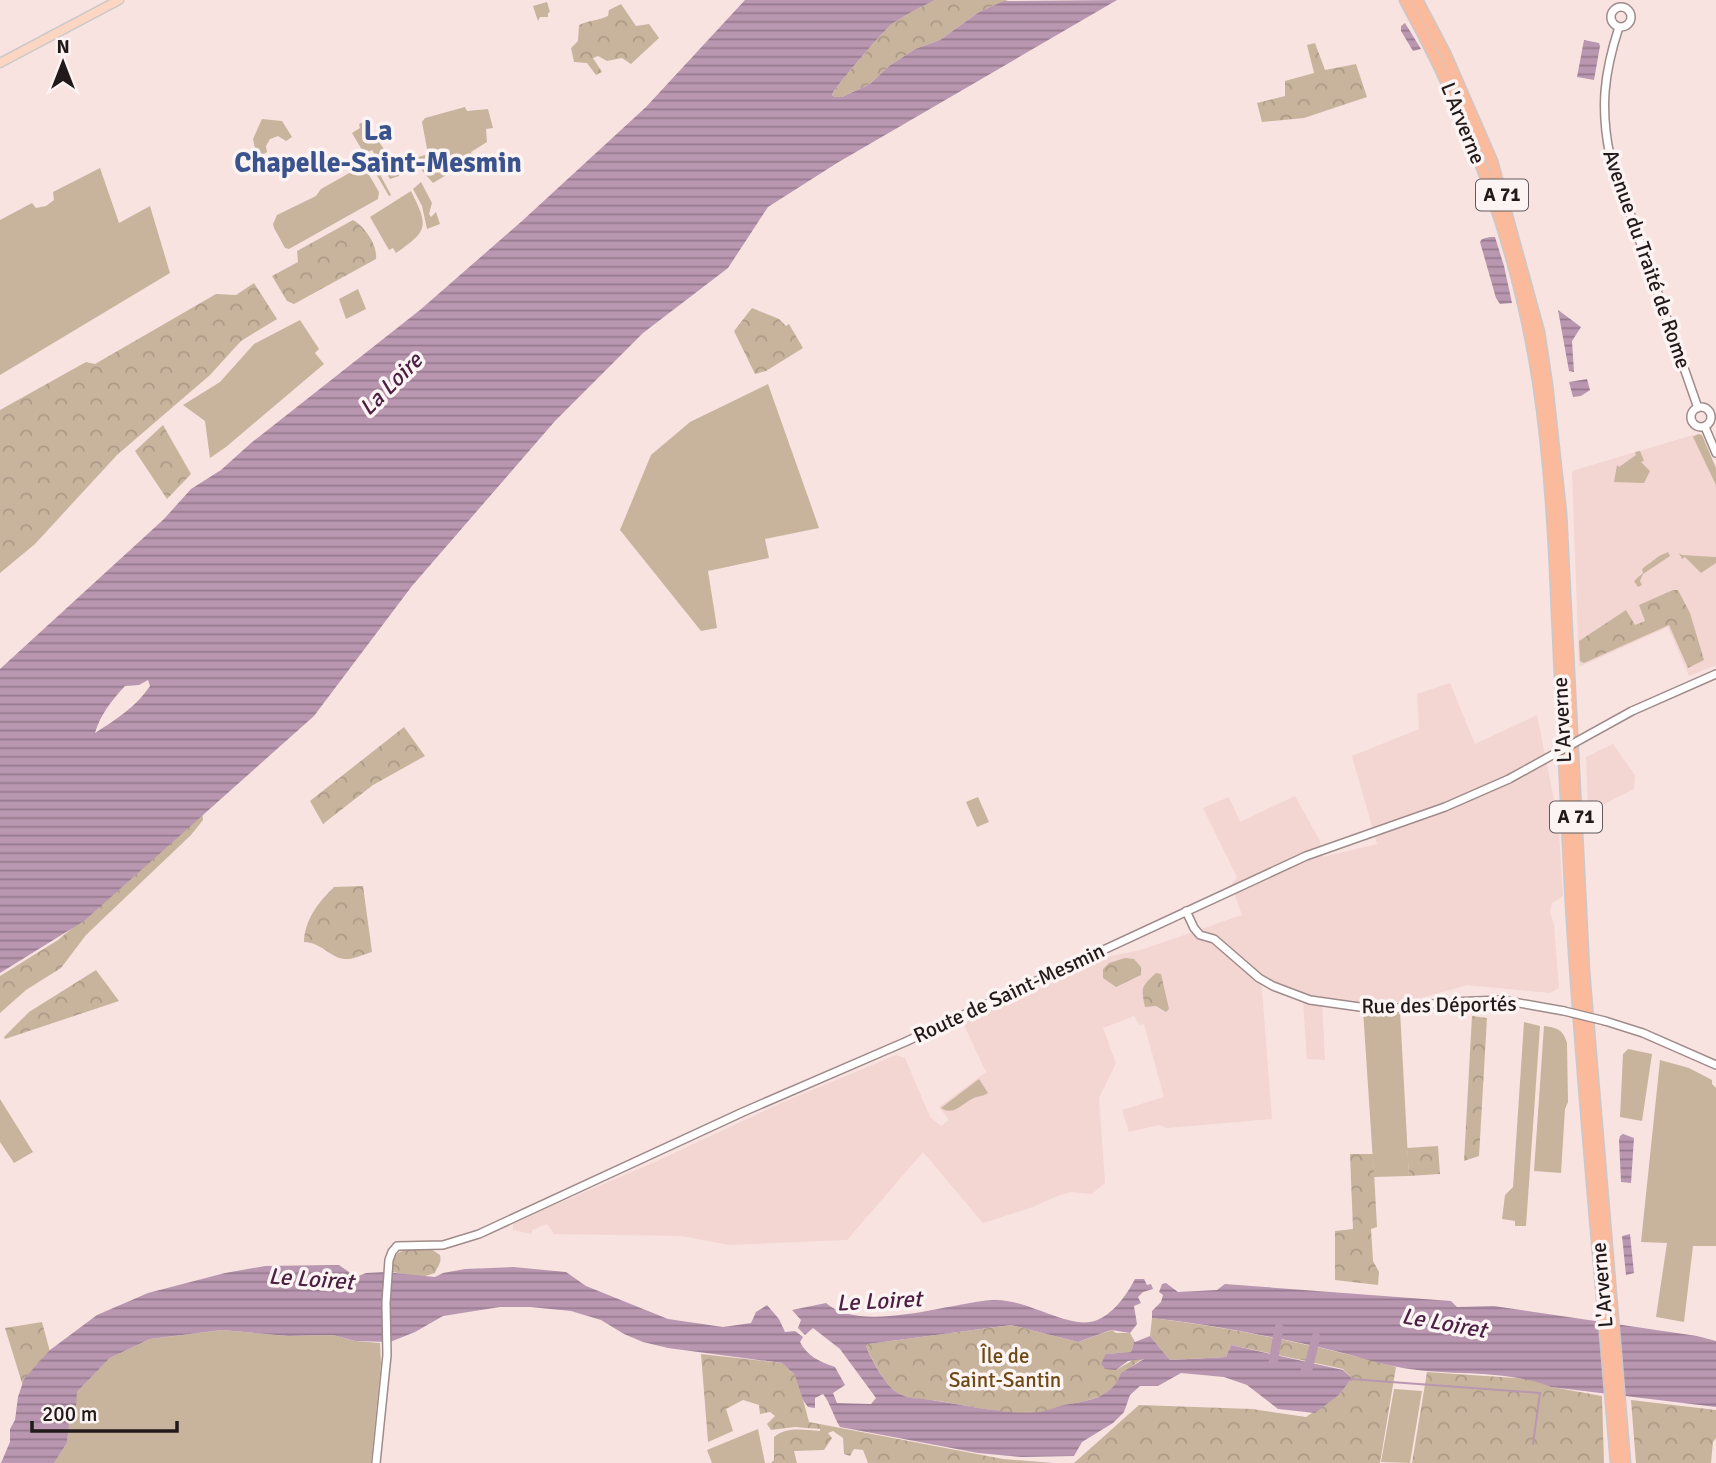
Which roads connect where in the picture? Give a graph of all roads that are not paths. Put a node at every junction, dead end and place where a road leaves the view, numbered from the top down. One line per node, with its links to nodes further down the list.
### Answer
1 (120, 0): 7 (main road)
2 (1405, 0): 6 (highway, L'Arverne / A 71)
3 (1416, 0): 6 (highway, L'Arverne / A 71)
4 (1625, 4): 5 (main road); 5 (main road)
5 (1619, 27): 8 (main road, Avenue du Traité de Rome)
6 (1442, 60): 14 (highway, L'Arverne / A 71)
7 (0, 63)
8 (1698, 408): 9 (main road); 9 (main road)
9 (1705, 427): 10 (main road)
10 (1716, 453)
11 (1716, 674): 12 (main road, Route de Saint-Mesmin, bridge)
12 (1186, 911): 13 (main road, Rue des Déportés, bridge); 15 (main road, Route de Saint-Mesmin)
13 (1716, 1065)
14 (1617, 1413): 16 (highway, L'Arverne / A 71); 17 (highway, L'Arverne / A 71)
15 (376, 1463)
16 (1616, 1463)
17 (1625, 1463)

